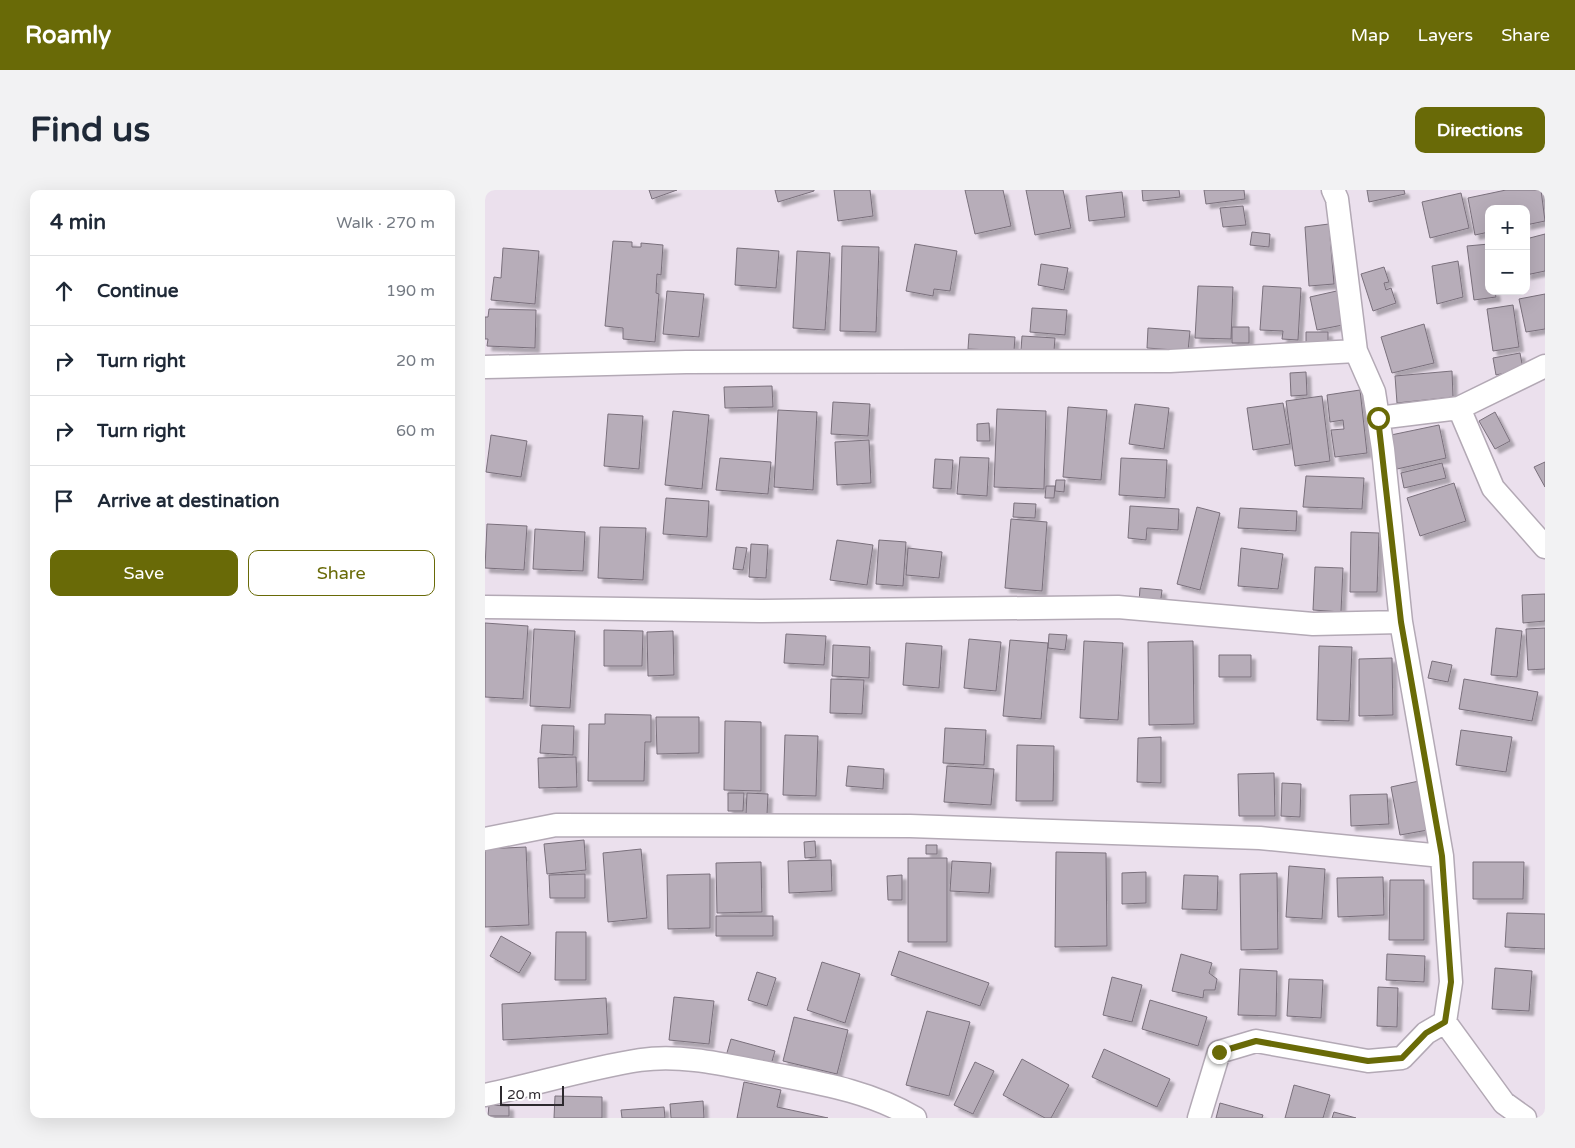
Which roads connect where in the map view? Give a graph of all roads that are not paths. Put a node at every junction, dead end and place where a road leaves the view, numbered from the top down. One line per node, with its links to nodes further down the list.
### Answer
1 (1333, 190): 2 (street)
2 (1356, 351): 4 (street); 6 (street)
3 (1545, 366): 5 (street)
4 (485, 367)
5 (1459, 408): 6 (street); 7 (street)
6 (1378, 418): 9 (street)
7 (1545, 547)
8 (485, 606): 9 (street)
9 (1401, 622): 11 (street)
10 (485, 839): 11 (street)
11 (1442, 856): 12 (street)
12 (1445, 1022): 15 (street); 16 (street)
13 (485, 1095): 14 (street)
14 (915, 1118)
15 (1199, 1118)
16 (1525, 1118)

